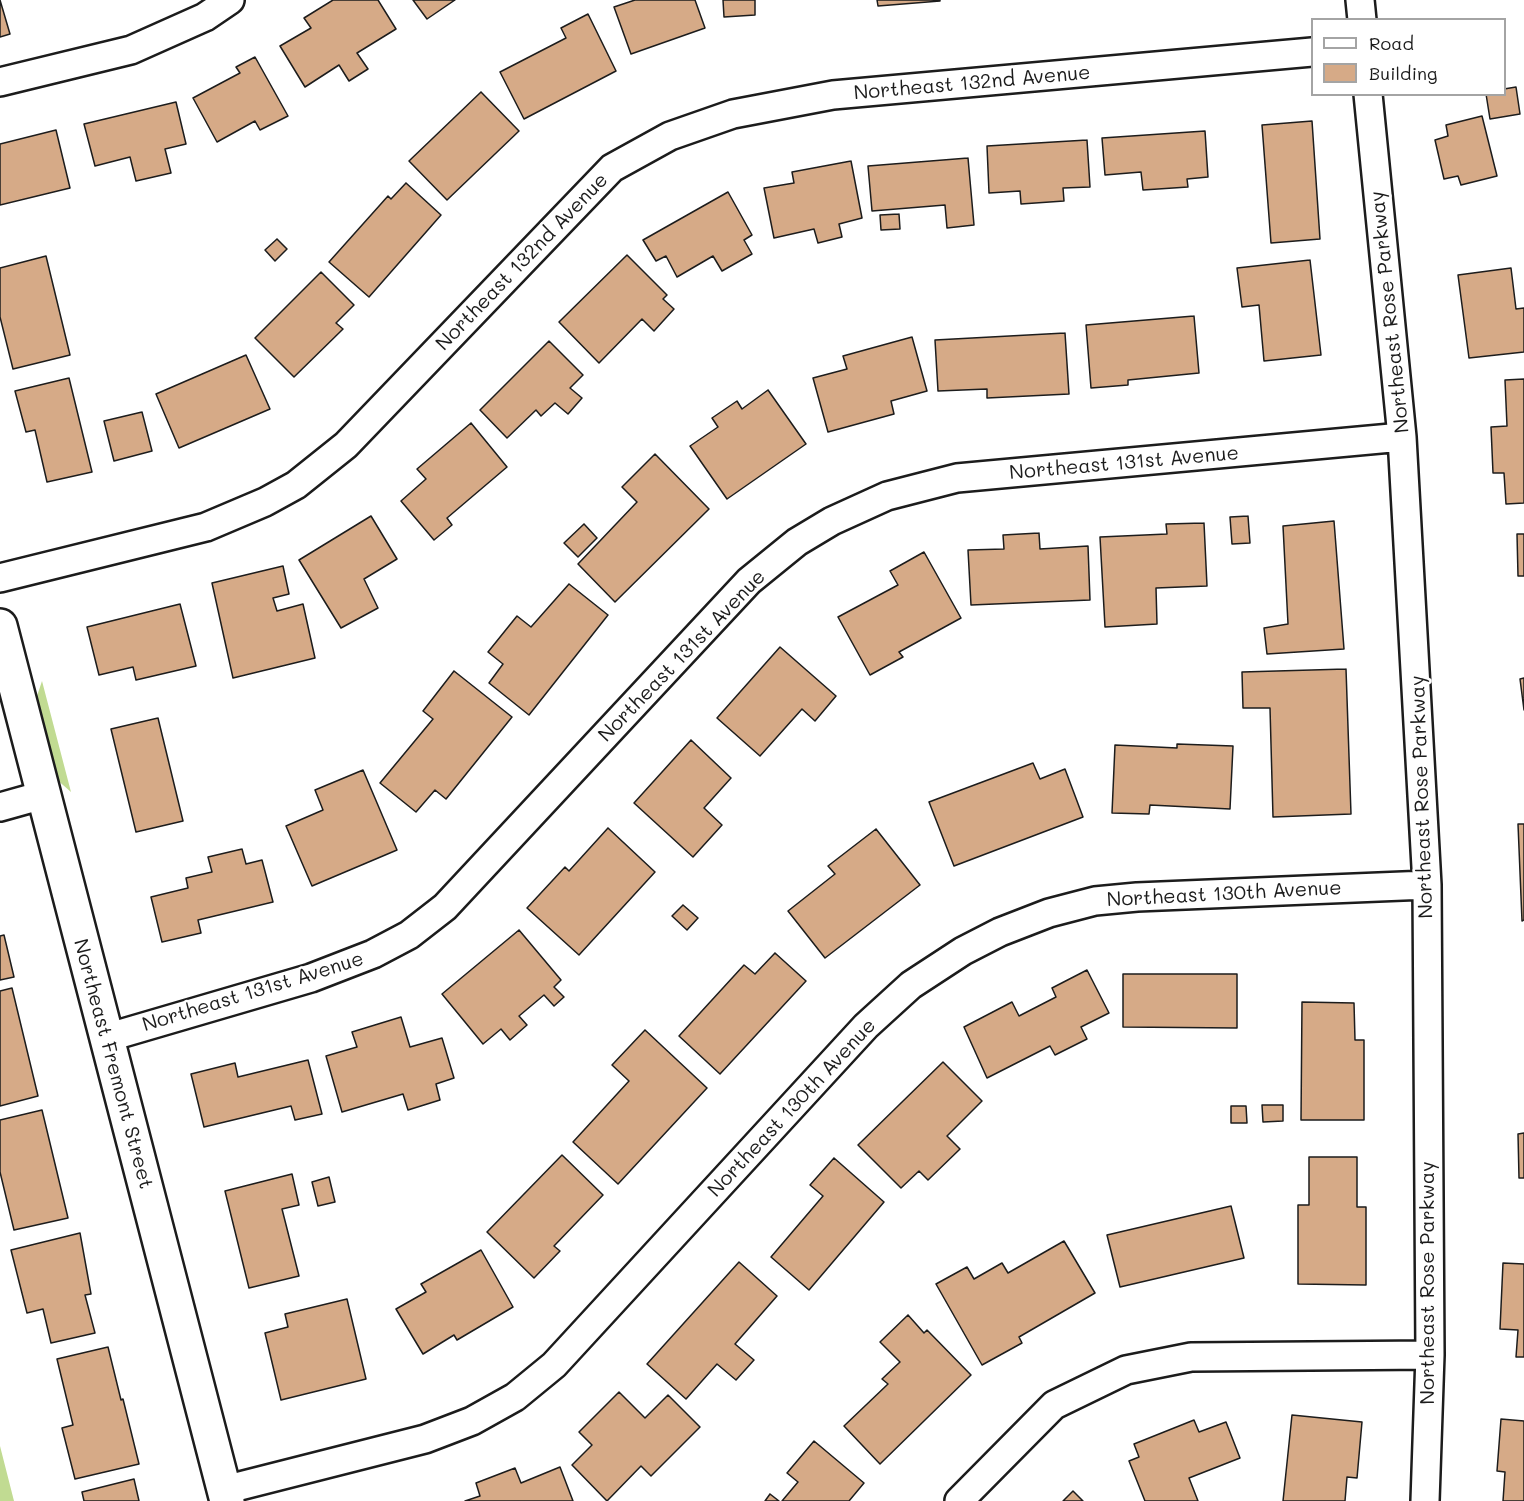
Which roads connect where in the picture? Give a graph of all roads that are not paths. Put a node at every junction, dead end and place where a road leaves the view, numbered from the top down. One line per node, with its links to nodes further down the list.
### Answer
1 (230, 0): 5 (street)
2 (1360, 0): 3 (street)
3 (1362, 18)
4 (1311, 52): 8 (street, Northeast 132nd Avenue)
5 (0, 82)
6 (1368, 96): 7 (street, Northeast Rose Parkway)
7 (1402, 437): 12 (street, Northeast Rose Parkway); 13 (street, Northeast 131st Avenue)
8 (0, 578)
9 (0, 626): 10 (street, Northeast Fremont Street)
10 (43, 795): 11 (street); 13 (street, Northeast Fremont Street)
11 (0, 807)
12 (1427, 885): 14 (street, Northeast Rose Parkway); 15 (street, Northeast 130th Avenue)
13 (106, 1038): 15 (street, Northeast Fremont Street)
14 (1430, 1355): 16 (street); 17 (street, Northeast Rose Parkway)
15 (225, 1496)
16 (959, 1501)
17 (1425, 1501)

